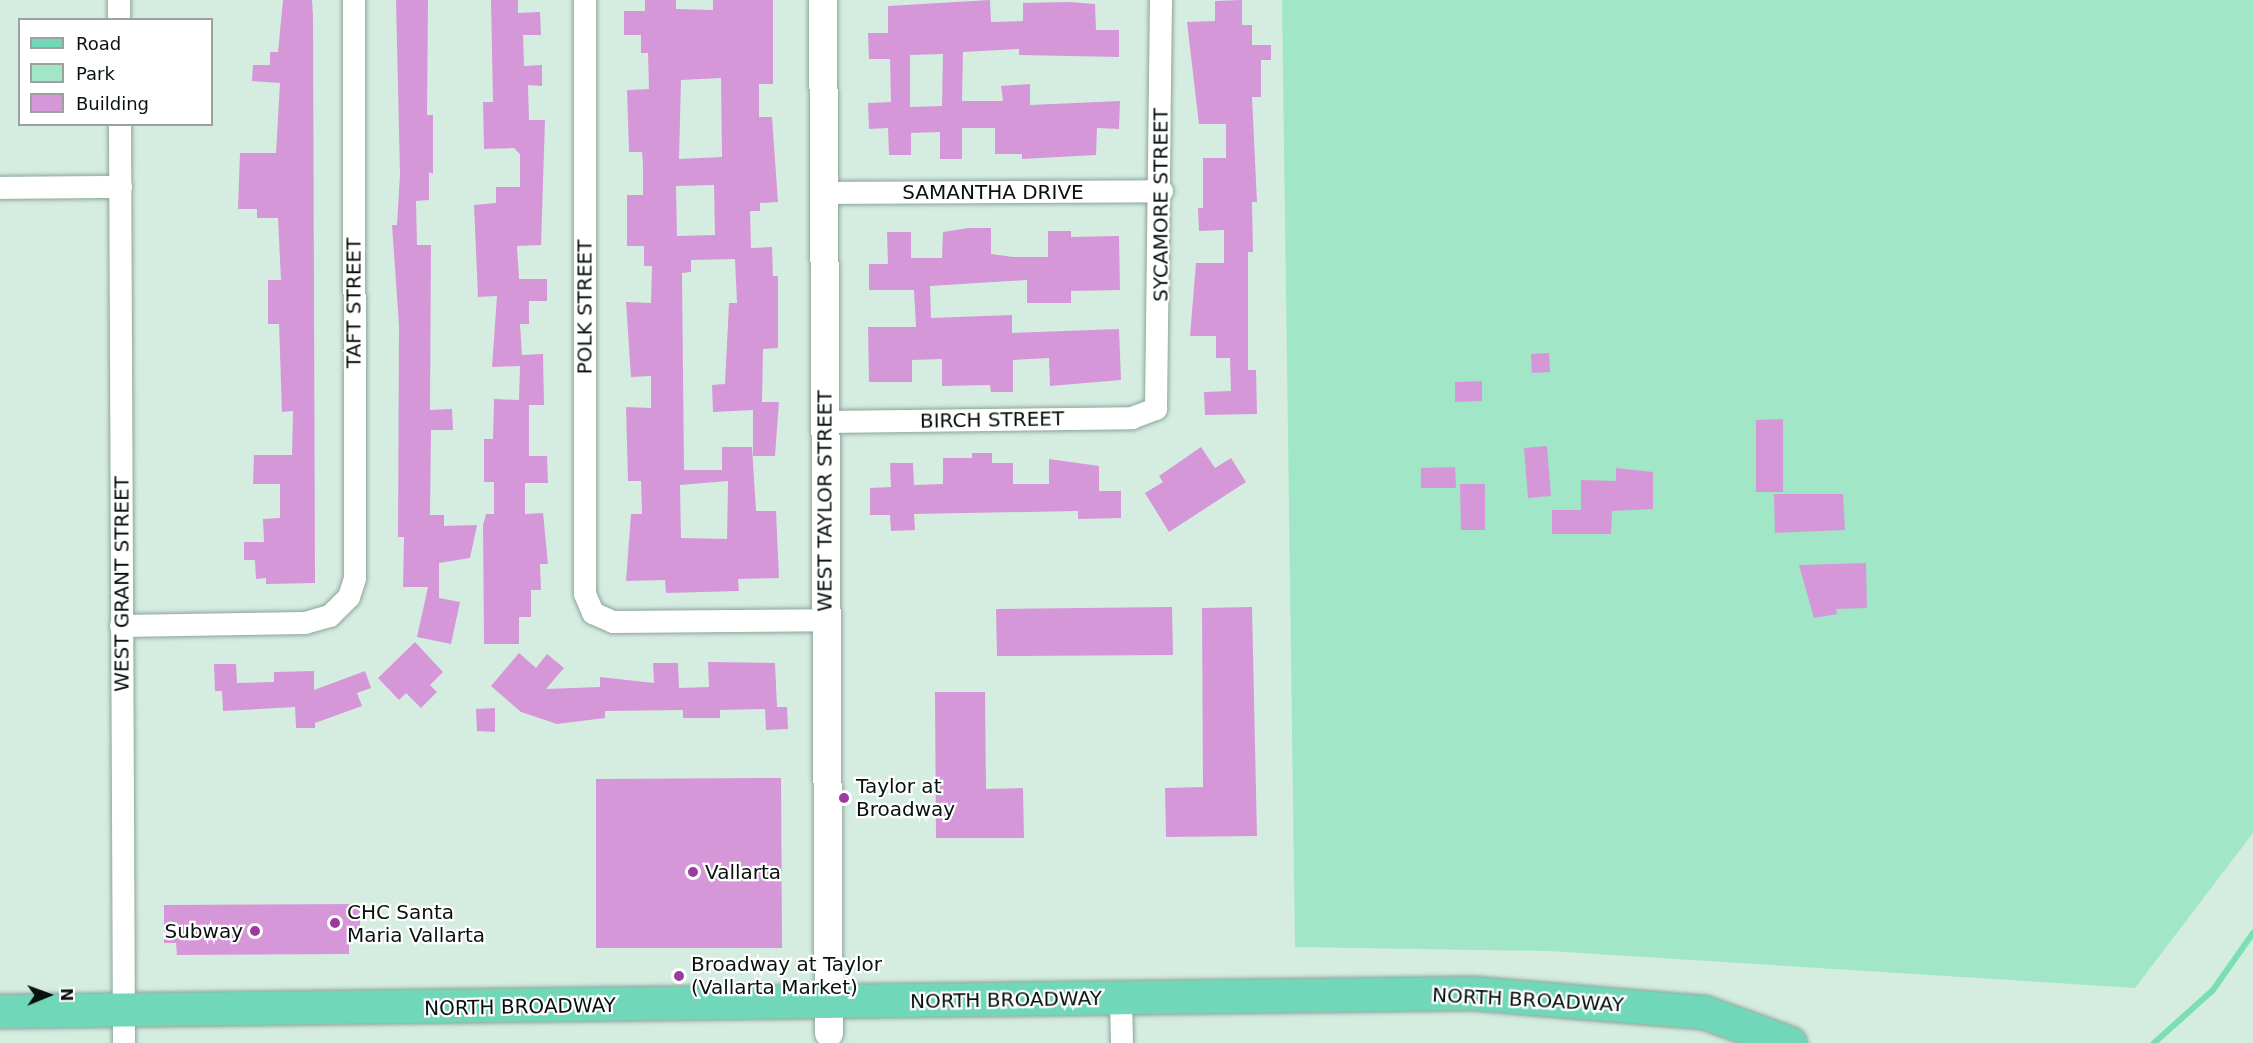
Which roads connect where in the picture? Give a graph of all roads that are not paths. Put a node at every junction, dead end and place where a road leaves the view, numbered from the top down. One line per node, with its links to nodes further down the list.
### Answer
1 (119, 0): 6 (street)
2 (354, 0): 15 (street, TAFT STREET)
3 (585, 0): 14 (street, POLK STREET)
4 (824, 0): 11 (street, WEST TAYLOR STREET)
5 (1161, 0): 10 (street, SYCAMORE STREET)
6 (120, 18)
7 (120, 126): 8 (street, WEST GRANT STREET)
8 (121, 187): 9 (street); 15 (street, WEST GRANT STREET)
9 (0, 188)
10 (1162, 191): 11 (street, SAMANTHA DRIVE); 12 (street, SYCAMORE STREET)
11 (824, 192): 13 (street, WEST TAYLOR STREET)
12 (1156, 409): 13 (street, BIRCH STREET)
13 (825, 422): 14 (street, WEST TAYLOR STREET)
14 (826, 620): 19 (street, WEST TAYLOR STREET)
15 (122, 626): 17 (street, WEST GRANT STREET)
16 (1121, 999): 19 (main road, NORTH BROADWAY); 21 (street); 22 (main road, NORTH BROADWAY)
17 (124, 1009): 18 (main road, NORTH BROADWAY); 19 (main road, NORTH BROADWAY); 20 (street, WEST GRANT STREET)
18 (0, 1011)
19 (829, 1018)
20 (124, 1043)
21 (1122, 1043)
22 (1790, 1043)

